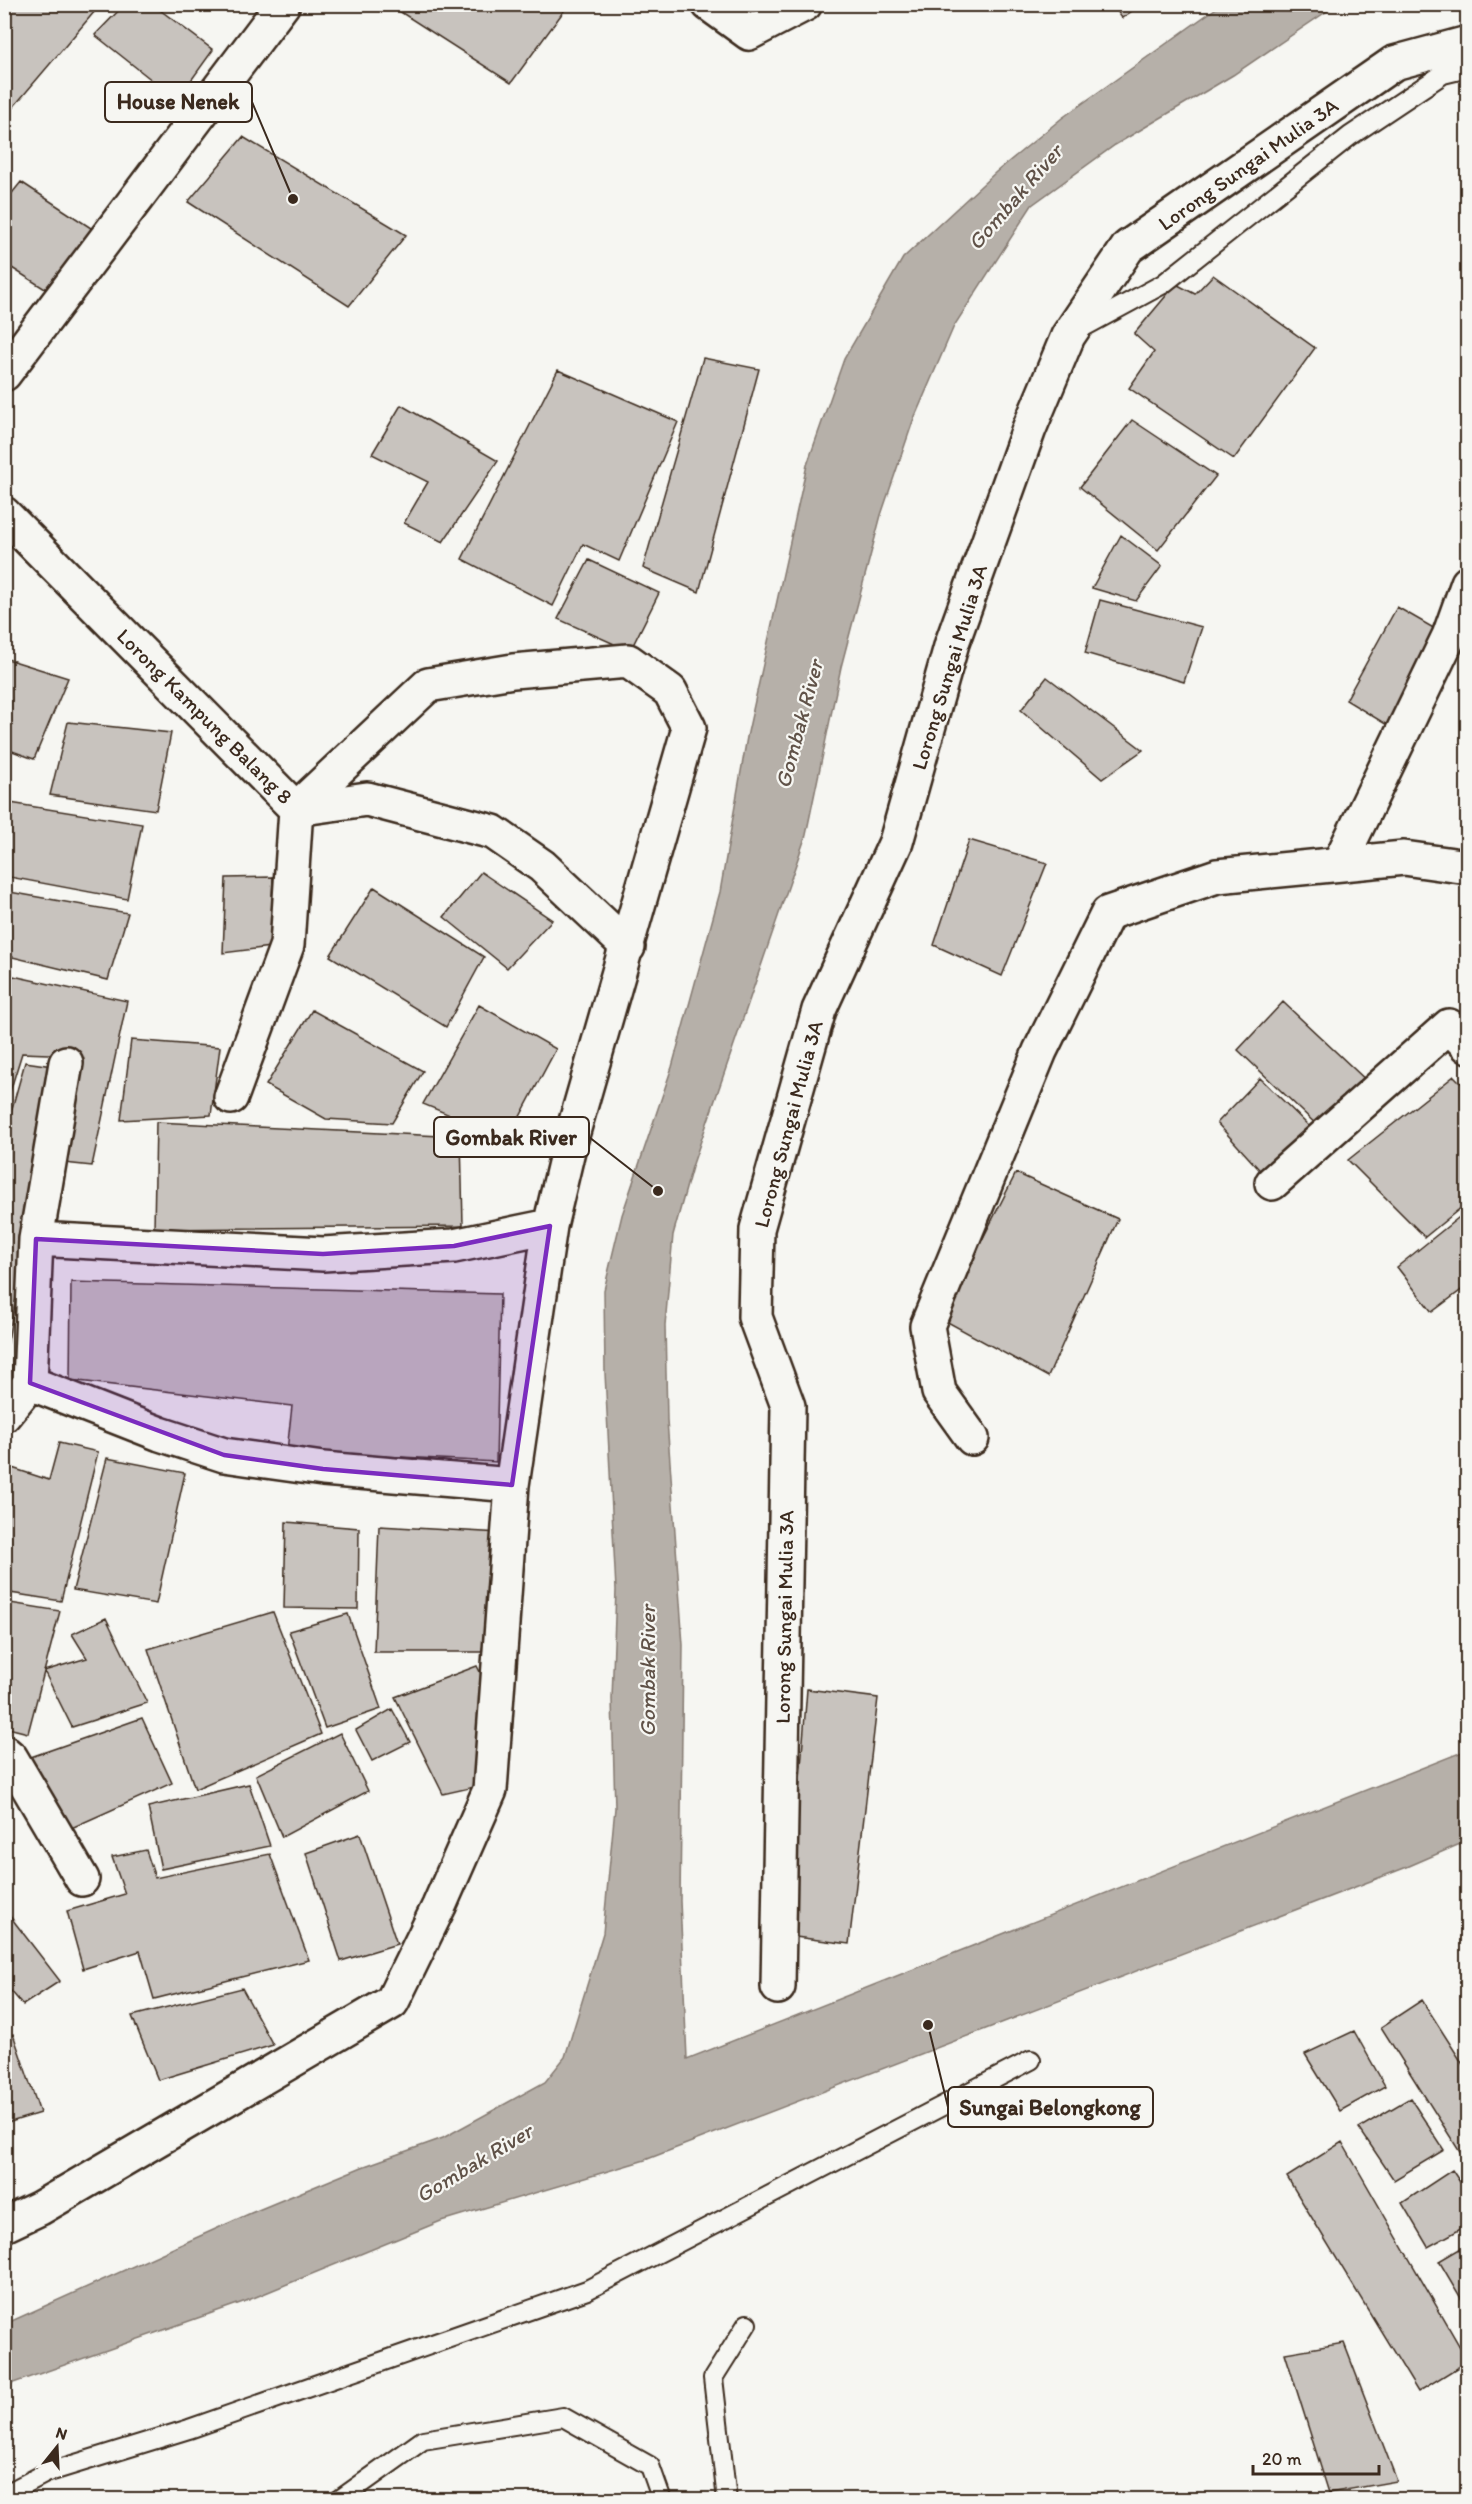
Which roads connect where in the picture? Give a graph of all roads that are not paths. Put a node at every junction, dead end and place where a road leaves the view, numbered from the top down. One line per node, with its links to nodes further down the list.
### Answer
1 (283, 4): 7 (street)
2 (709, 4): 3 (street)
3 (805, 4)
4 (1467, 43): 6 (street, Lorong Sungai Mulia 3A)
5 (1467, 68): 6 (lane, Lorong Sungai Mulia 3A)
6 (1068, 336): 26 (street, Lorong Sungai Mulia 3A)
7 (4, 374)
8 (4, 514): 10 (street, Lorong Kampung Balang 8)
9 (1467, 583): 11 (street)
10 (296, 808): 13 (street); 13 (street); 16 (street, Lorong Kampung Balang 8)
11 (1339, 864): 12 (street); 22 (street)
12 (1467, 867)
13 (628, 946): 18 (street)
14 (1467, 1046): 17 (street)
15 (66, 1063): 19 (street)
16 (231, 1096)
17 (1272, 1183)
18 (550, 1226): 19 (street); 23 (street)
19 (36, 1239): 20 (street)
20 (30, 1383): 21 (street); 23 (street)
21 (4, 1415)
22 (972, 1438)
23 (512, 1485): 28 (street)
24 (4, 1752): 25 (street)
25 (81, 1879)
26 (778, 1987)
27 (1031, 2060): 30 (lane)
28 (4, 2225)
29 (747, 2324): 33 (lane)
30 (4, 2495)
31 (339, 2499): 32 (lane)
32 (662, 2499)
33 (727, 2499)

